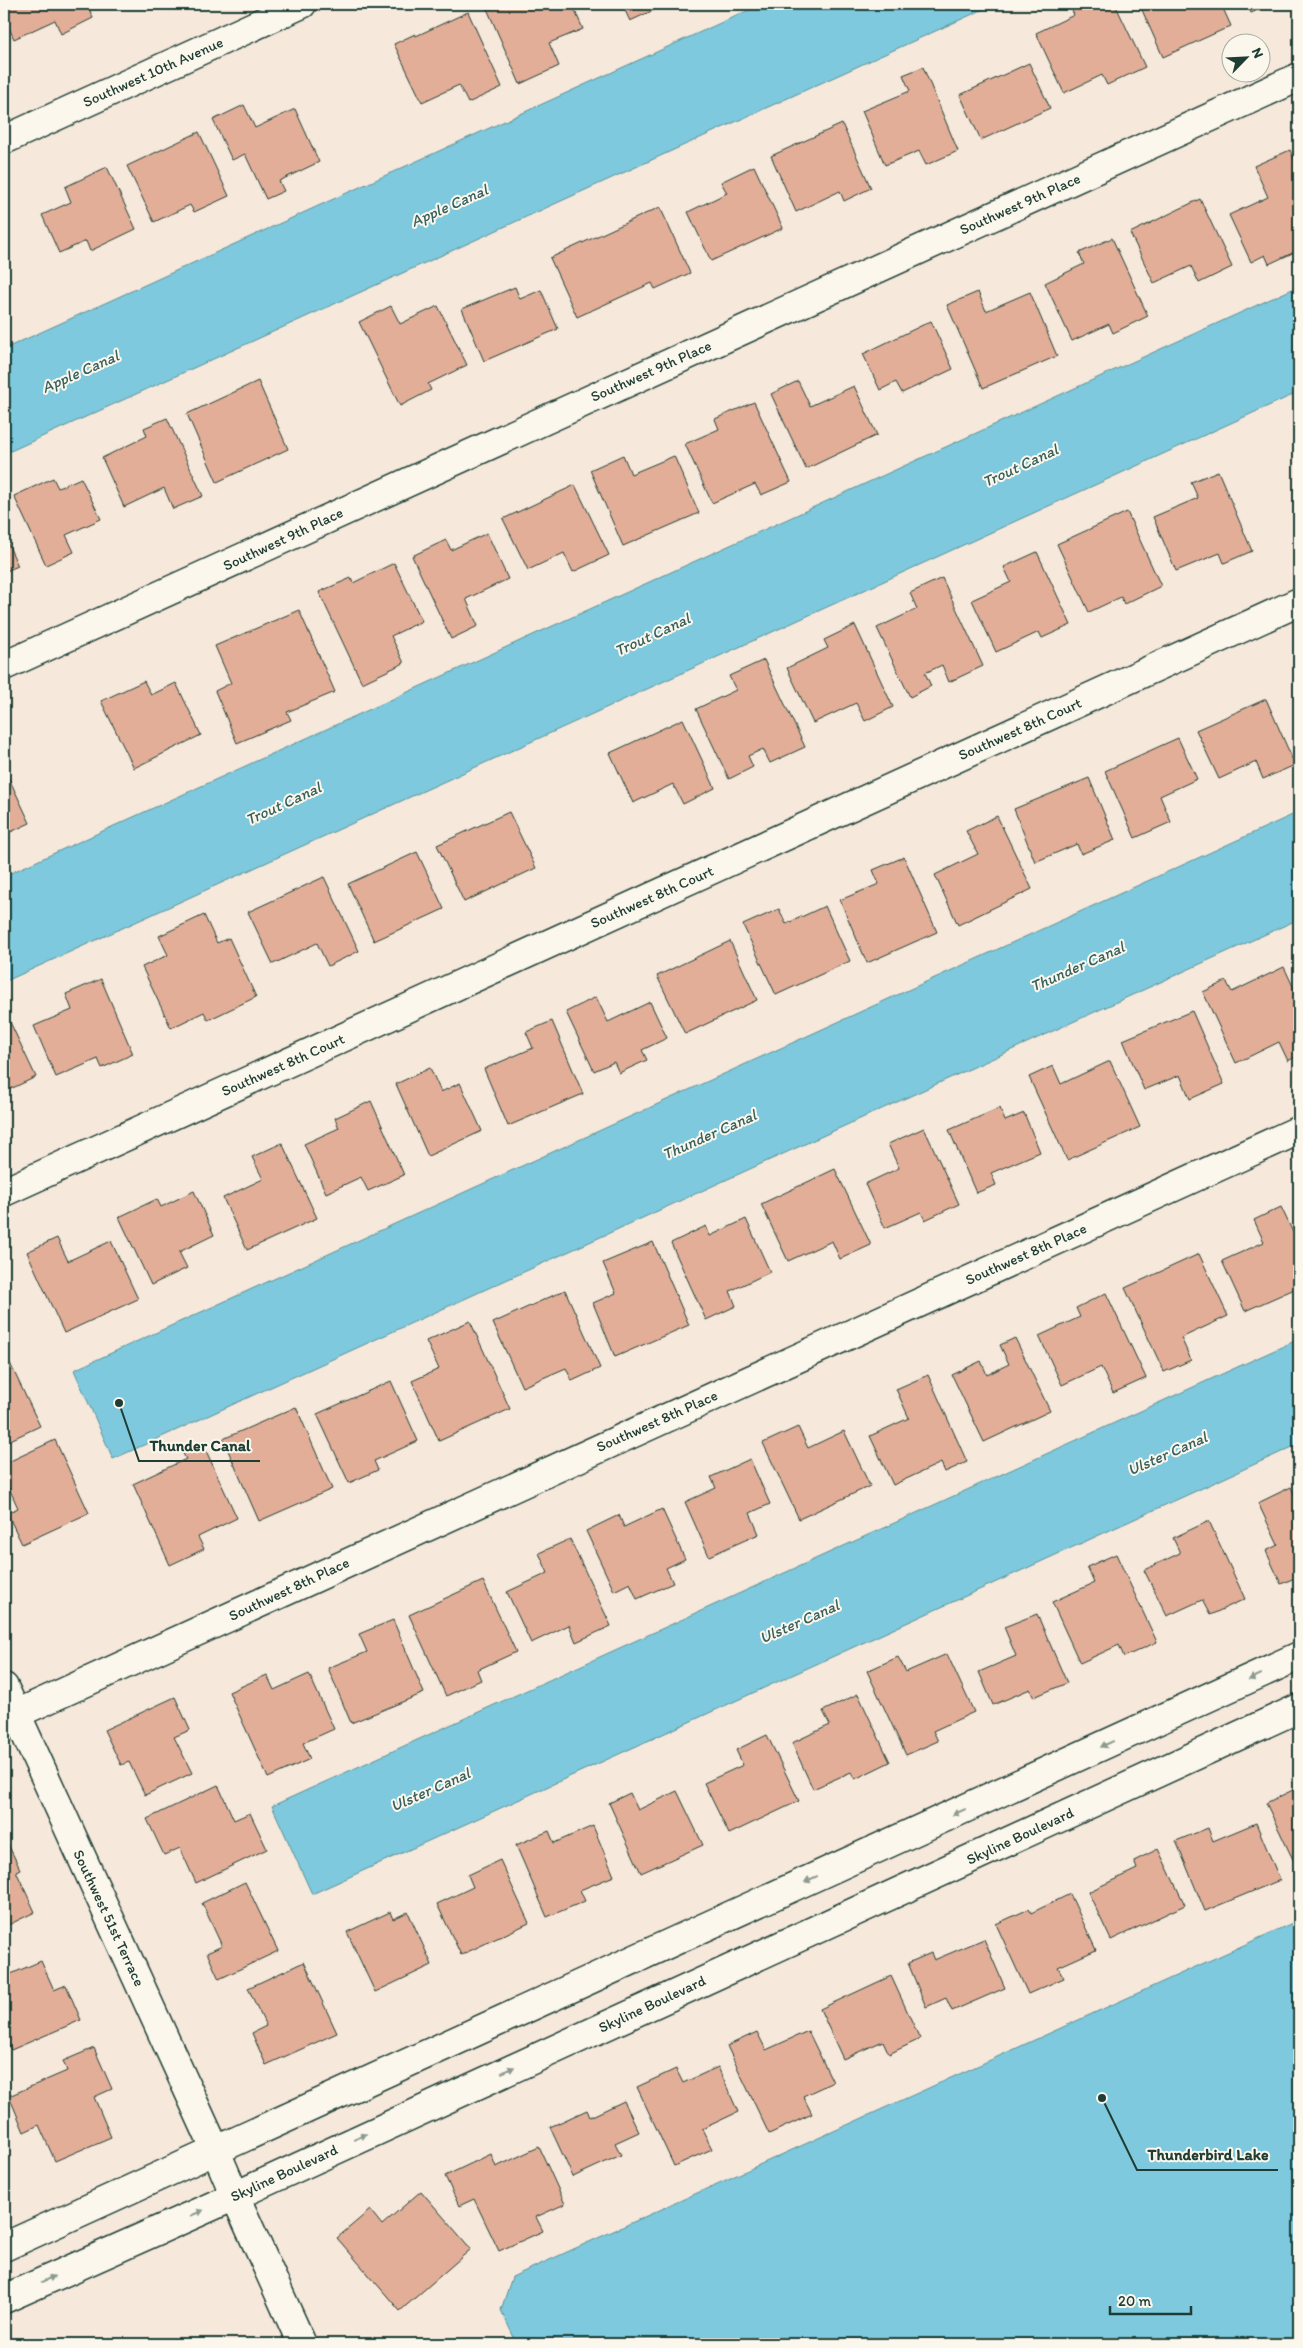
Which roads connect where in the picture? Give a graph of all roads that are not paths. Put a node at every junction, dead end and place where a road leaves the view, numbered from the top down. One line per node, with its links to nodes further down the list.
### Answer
1 (302, 4): 3 (street, Southwest 10th Avenue)
2 (1299, 78): 5 (street, Southwest 9th Place)
3 (4, 140)
4 (1299, 602): 7 (street, Southwest 8th Court)
5 (4, 666)
6 (1299, 1130): 11 (street, Southwest 8th Place)
7 (4, 1192)
8 (1299, 1656): 12 (street, one-way to 12)
9 (4, 1687): 11 (street, Southwest 51st Terrace)
10 (1299, 1708): 13 (street, Skyline Boulevard, one-way to 10)
11 (16, 1714): 12 (street, Southwest 51st Terrace)
12 (215, 2149): 13 (street, Southwest 51st Terrace); 14 (street)
13 (235, 2196): 15 (street, Skyline Boulevard, one-way to 13); 16 (street)
14 (4, 2247)
15 (4, 2299)
16 (302, 2344)

